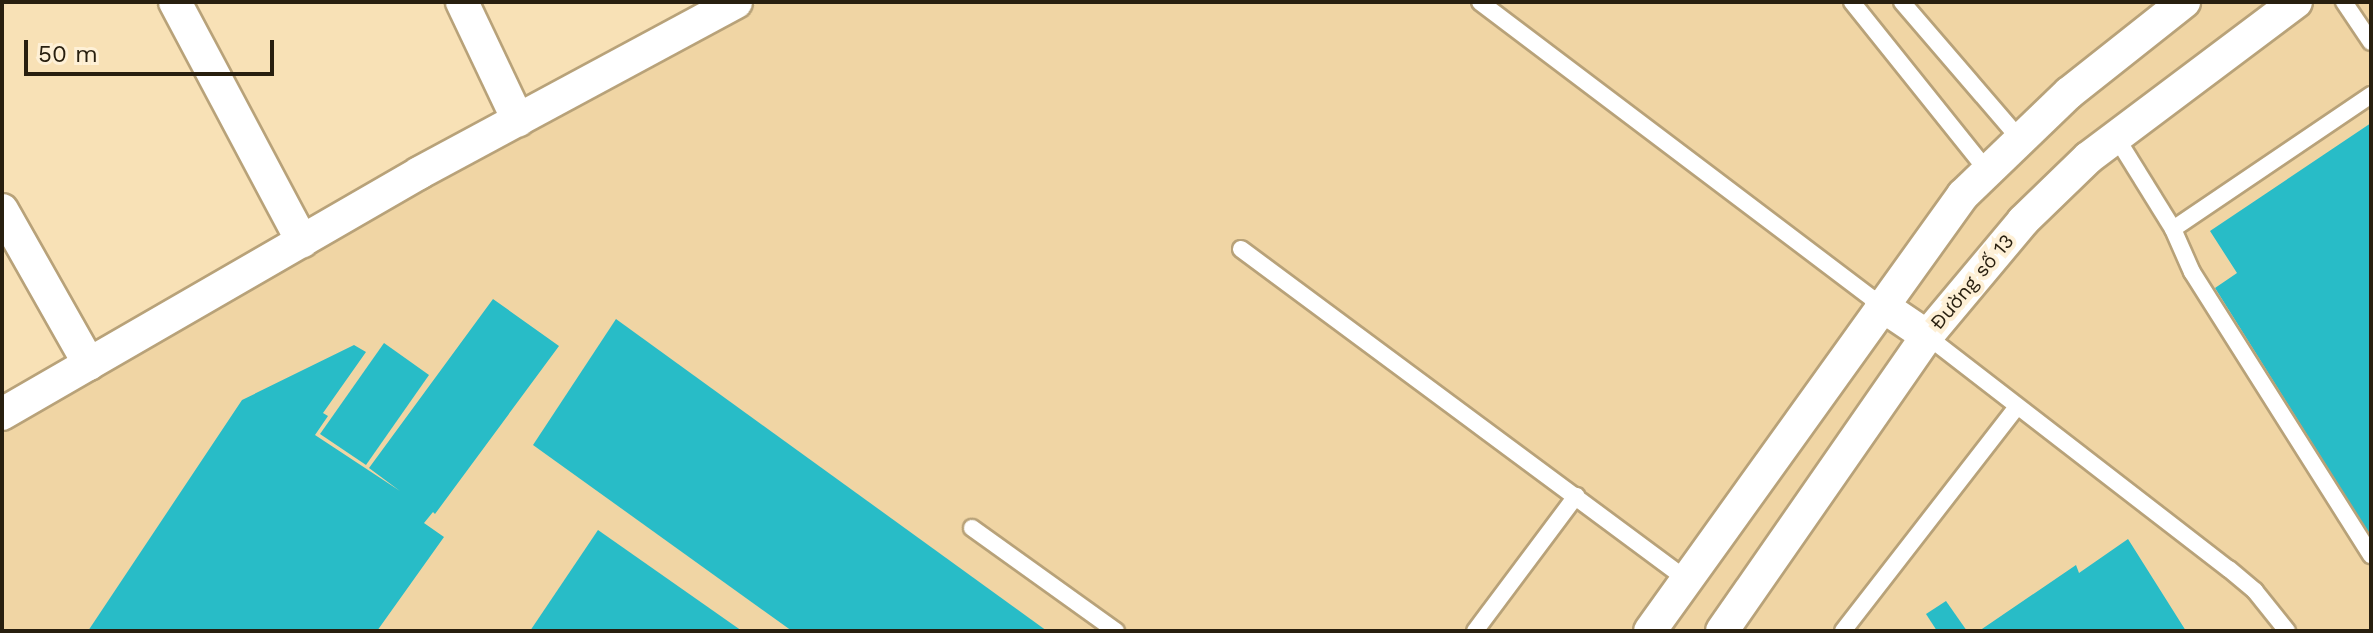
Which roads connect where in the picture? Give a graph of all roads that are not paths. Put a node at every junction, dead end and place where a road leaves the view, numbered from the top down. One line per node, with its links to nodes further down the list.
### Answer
1 (175, 2): 18 (street)
2 (462, 2): 12 (street)
3 (736, 2): 12 (street)
4 (1480, 2): 20 (lane)
5 (1852, 2): 15 (lane)
6 (1902, 2): 14 (lane)
7 (2296, 2): 13 (street, Đường số 13)
8 (2344, 2): 10 (lane)
9 (2177, 4): 14 (street)
10 (2371, 42)
11 (2371, 95): 17 (lane)
12 (518, 120): 18 (street)
13 (2116, 137): 17 (lane); 21 (street, Đường số 13)
14 (2019, 138): 15 (street)
15 (1986, 169): 20 (street)
16 (2, 210): 22 (street)
17 (2173, 229): 27 (lane)
18 (302, 241): 22 (street)
19 (1241, 249): 25 (lane)
20 (1881, 305): 21 (street); 28 (street)
21 (1927, 336): 23 (lane); 32 (street, Đường số 13)
22 (89, 364): 24 (street)
23 (2017, 407): 33 (lane); 34 (lane)
24 (2, 414)
25 (1576, 496): 28 (lane); 30 (lane)
26 (972, 528): 29 (lane)
27 (2371, 555)
28 (1686, 579): 31 (street)
29 (1116, 631)
30 (1475, 631)
31 (1650, 631)
32 (1722, 631)
33 (1843, 631)
34 (2287, 631)

